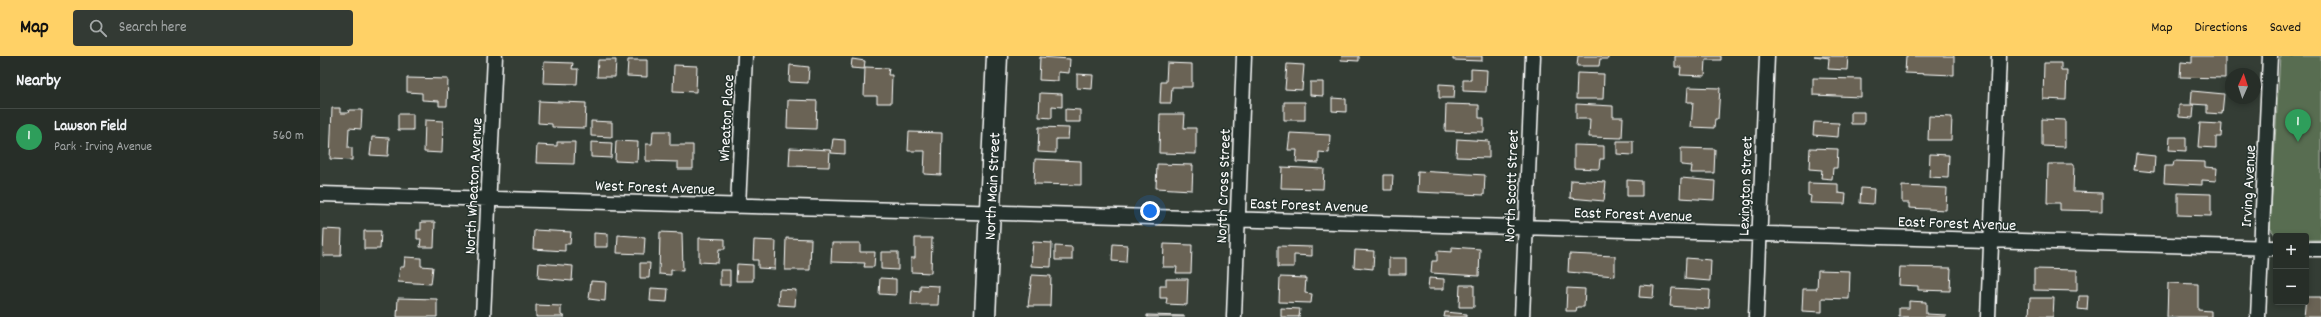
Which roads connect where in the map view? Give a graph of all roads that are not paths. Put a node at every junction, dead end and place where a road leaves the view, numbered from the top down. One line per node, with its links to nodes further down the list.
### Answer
1 (495, 56): 10 (street, North Wheaton Avenue)
2 (745, 56): 11 (street, Wheaton Place)
3 (996, 56): 12 (street, North Main Street)
4 (1244, 56): 13 (street, North Cross Street)
5 (1533, 56): 14 (street, North Scott Street)
6 (1767, 56): 15 (street, Lexington Street)
7 (1999, 56): 16 (street)
8 (2270, 56): 17 (street, Irving Avenue)
9 (320, 194): 10 (street, West Forest Avenue)
10 (489, 199): 11 (street, West Forest Avenue); 21 (street, North Wheaton Avenue)
11 (738, 206): 12 (street, West Forest Avenue)
12 (990, 212): 13 (street, East Forest Avenue); 22 (street, North Main Street)
13 (1238, 219): 14 (street, East Forest Avenue); 23 (street, North Cross Street)
14 (1526, 227): 15 (street, East Forest Avenue); 24 (street, North Scott Street)
15 (1759, 234): 16 (street, East Forest Avenue); 25 (street, Lexington Street)
16 (1991, 240): 17 (street, East Forest Avenue); 26 (street)
17 (2261, 248): 18 (street, East Forest Avenue); 27 (street, Irving Avenue)
18 (2273, 248)
19 (2309, 249): 20 (street)
20 (2321, 249)
21 (484, 317)
22 (985, 317)
23 (1234, 317)
24 (1522, 317)
25 (1756, 317)
26 (1988, 317)
27 (2258, 317)

